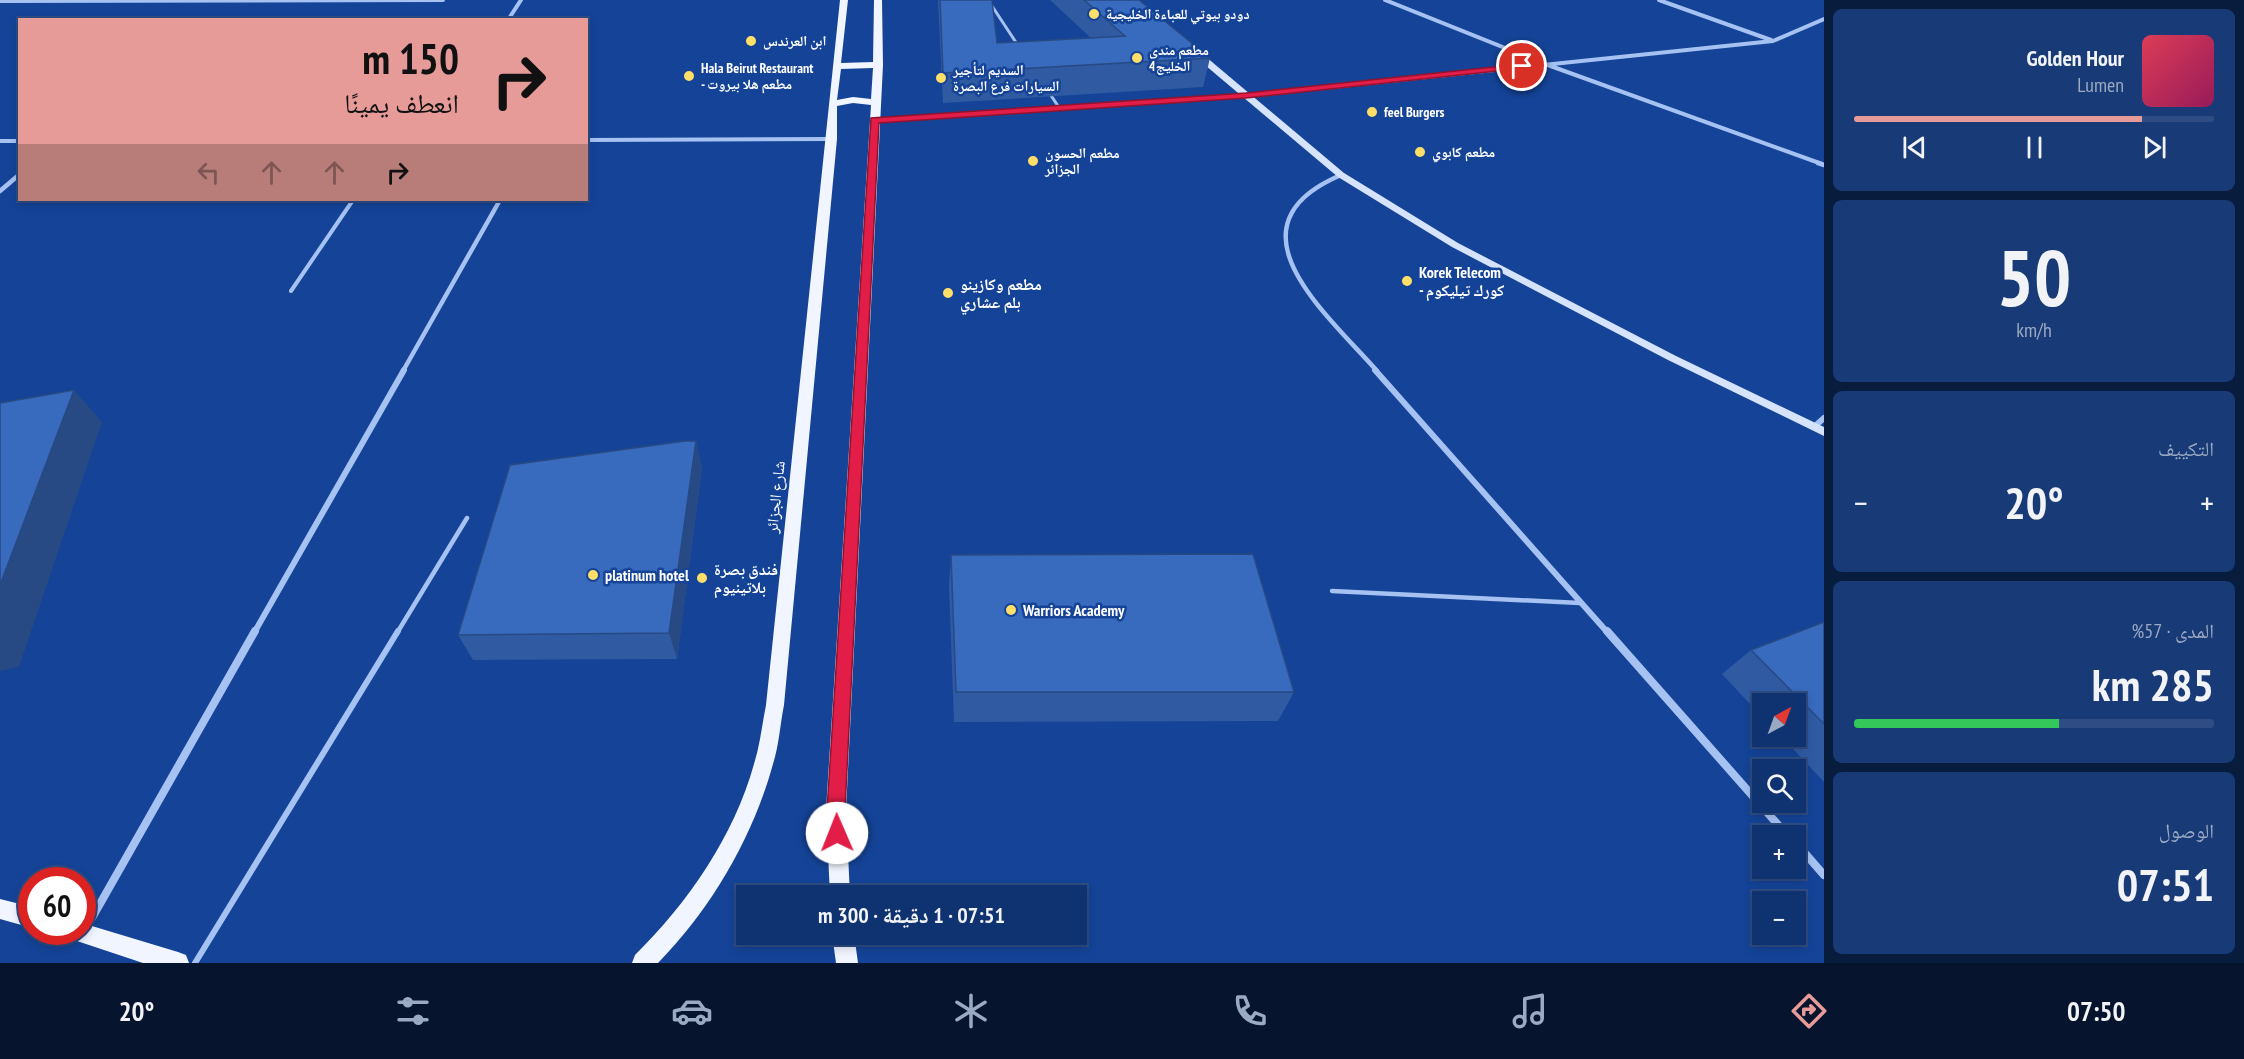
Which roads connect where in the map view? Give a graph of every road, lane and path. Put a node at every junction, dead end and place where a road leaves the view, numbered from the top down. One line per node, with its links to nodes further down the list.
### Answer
1 (345, 0): 2 (street); 8 (street)
2 (443, 0)
3 (520, 0): 10 (street)
4 (844, 0): 17 (main road, شارع الجزائر)
5 (878, 0): 16 (main road)
6 (1385, 0): 15 (street)
7 (1659, 0): 12 (street)
8 (0, 1)
9 (992, 6): 14 (lane)
10 (509, 18)
11 (1824, 19): 12 (street)
12 (1773, 41): 15 (street)
13 (1185, 44): 19 (street)
14 (1023, 53)
15 (1545, 64): 19 (street); 28 (street)
16 (878, 65): 17 (main road); 20 (main road)
17 (838, 66): 21 (main road, شارع الجزائر)
18 (1048, 90): 22 (lane)
19 (1246, 96): 22 (street); 29 (street)
20 (876, 103): 21 (main road); 23 (main road)
21 (831, 104): 24 (main road, شارع الجزائر)
22 (1061, 109): 23 (street)
23 (874, 120): 44 (main road)
24 (832, 139): 25 (street); 52 (main road, شارع الجزائر)
25 (588, 140)
26 (0, 141): 27 (street)
27 (18, 141)
28 (1824, 165)
29 (1341, 175): 36 (street); 40 (street)
30 (18, 176): 31 (street)
31 (0, 191)
32 (352, 201): 34 (lane)
33 (499, 201): 45 (street)
34 (291, 291)
35 (1824, 418): 36 (street)
36 (1814, 428): 37 (street)
37 (1824, 432)
38 (467, 518): 51 (lane)
39 (1332, 591): 40 (lane)
40 (1580, 603): 41 (street)
41 (1778, 825)
42 (1806, 854): 43 (street)
43 (1824, 875)
44 (839, 885)
45 (96, 906)
46 (0, 909): 47 (main road)
47 (18, 914)
48 (96, 937): 50 (main road)
49 (845, 945): 53 (main road)
50 (178, 963)
51 (195, 963)
52 (644, 963)
53 (847, 963)

